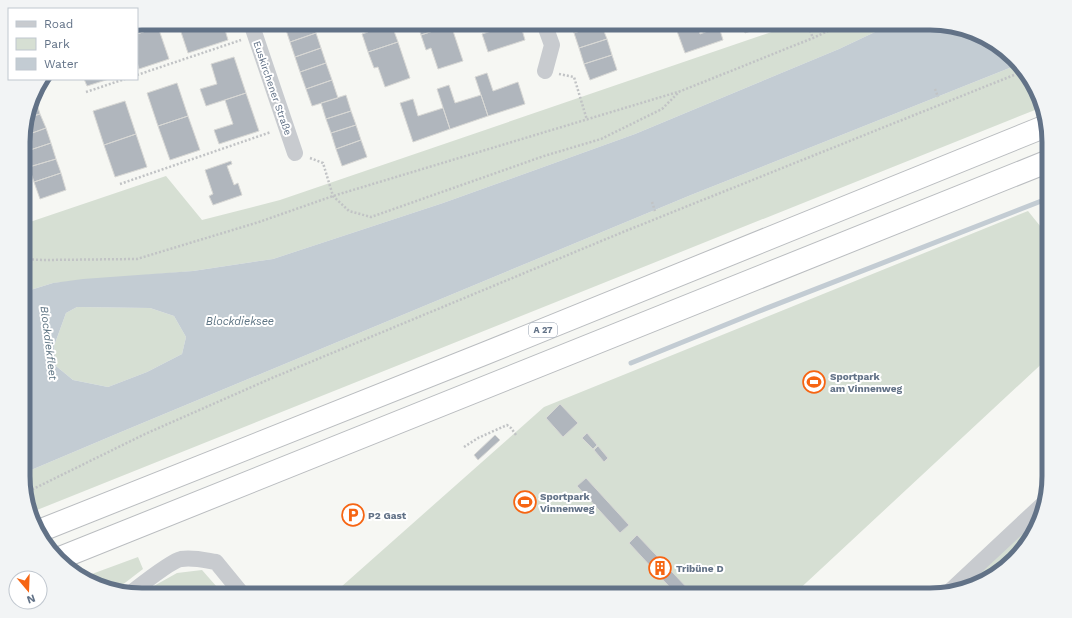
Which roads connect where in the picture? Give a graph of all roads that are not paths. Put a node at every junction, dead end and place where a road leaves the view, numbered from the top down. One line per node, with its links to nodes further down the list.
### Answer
1 (253, 30): 5 (street, Euskirchener Straße)
2 (546, 30): 3 (street)
3 (545, 71)
4 (1041, 128): 8 (highway, A 27)
5 (295, 153)
6 (1042, 164): 9 (highway)
7 (1037, 510): 10 (street)
8 (44, 530)
9 (64, 556)
10 (957, 585)
11 (137, 588): 12 (street)
12 (237, 588)

